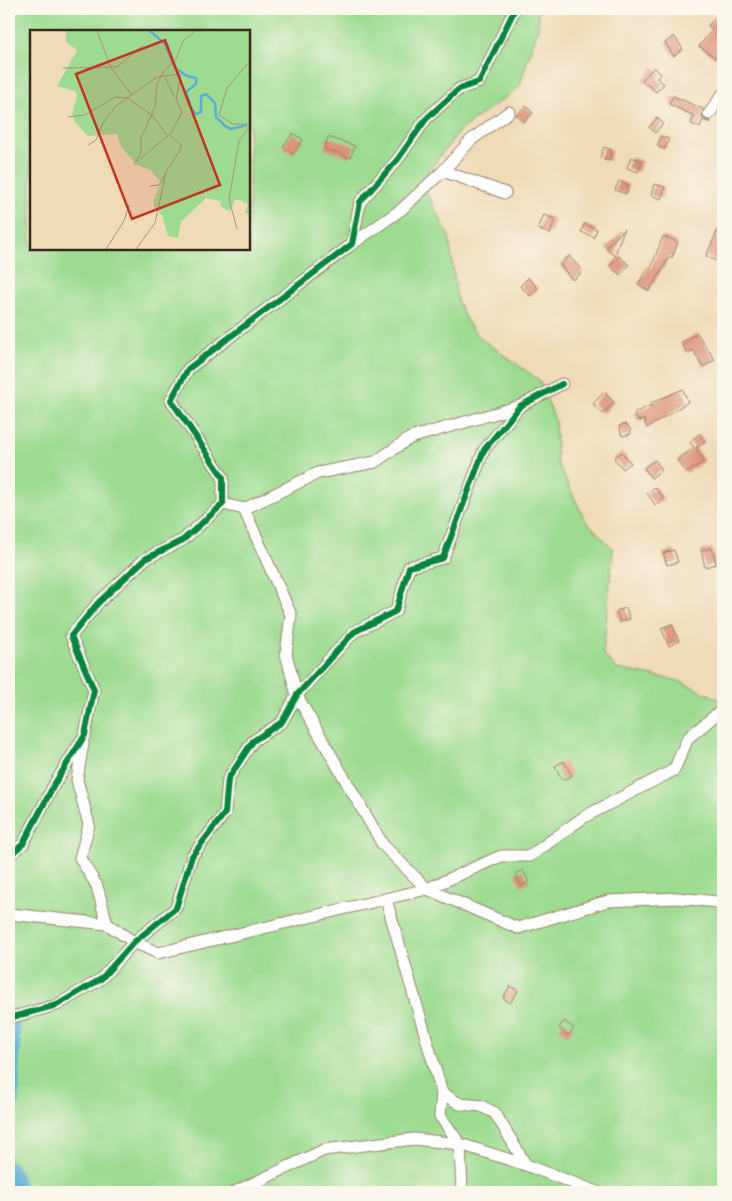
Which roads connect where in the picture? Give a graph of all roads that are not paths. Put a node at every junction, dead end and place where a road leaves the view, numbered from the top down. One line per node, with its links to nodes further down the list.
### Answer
1 (515, 9): 7 (street)
2 (723, 94): 4 (street)
3 (509, 112): 5 (street)
4 (710, 114)
5 (444, 171): 6 (street); 7 (street)
6 (505, 193)
7 (352, 244): 10 (street)
8 (562, 384): 9 (street)
9 (520, 406): 11 (street); 12 (street)
10 (223, 504): 11 (street); 14 (street)
11 (244, 508): 12 (street)
12 (297, 696): 16 (street); 21 (street)
13 (723, 709): 16 (street)
14 (85, 735): 15 (street); 20 (street)
15 (9, 856)
16 (427, 889): 17 (street); 18 (street)
17 (386, 899): 21 (street); 23 (street)
18 (723, 900)
19 (9, 914): 20 (street)
20 (107, 924): 21 (street)
21 (134, 942): 22 (street)
22 (9, 1018)
23 (442, 1093): 24 (street); 25 (street)
24 (460, 1144): 25 (street); 26 (street); 27 (street)
25 (526, 1165): 28 (street)
26 (235, 1192)
27 (462, 1192)
28 (597, 1192)

